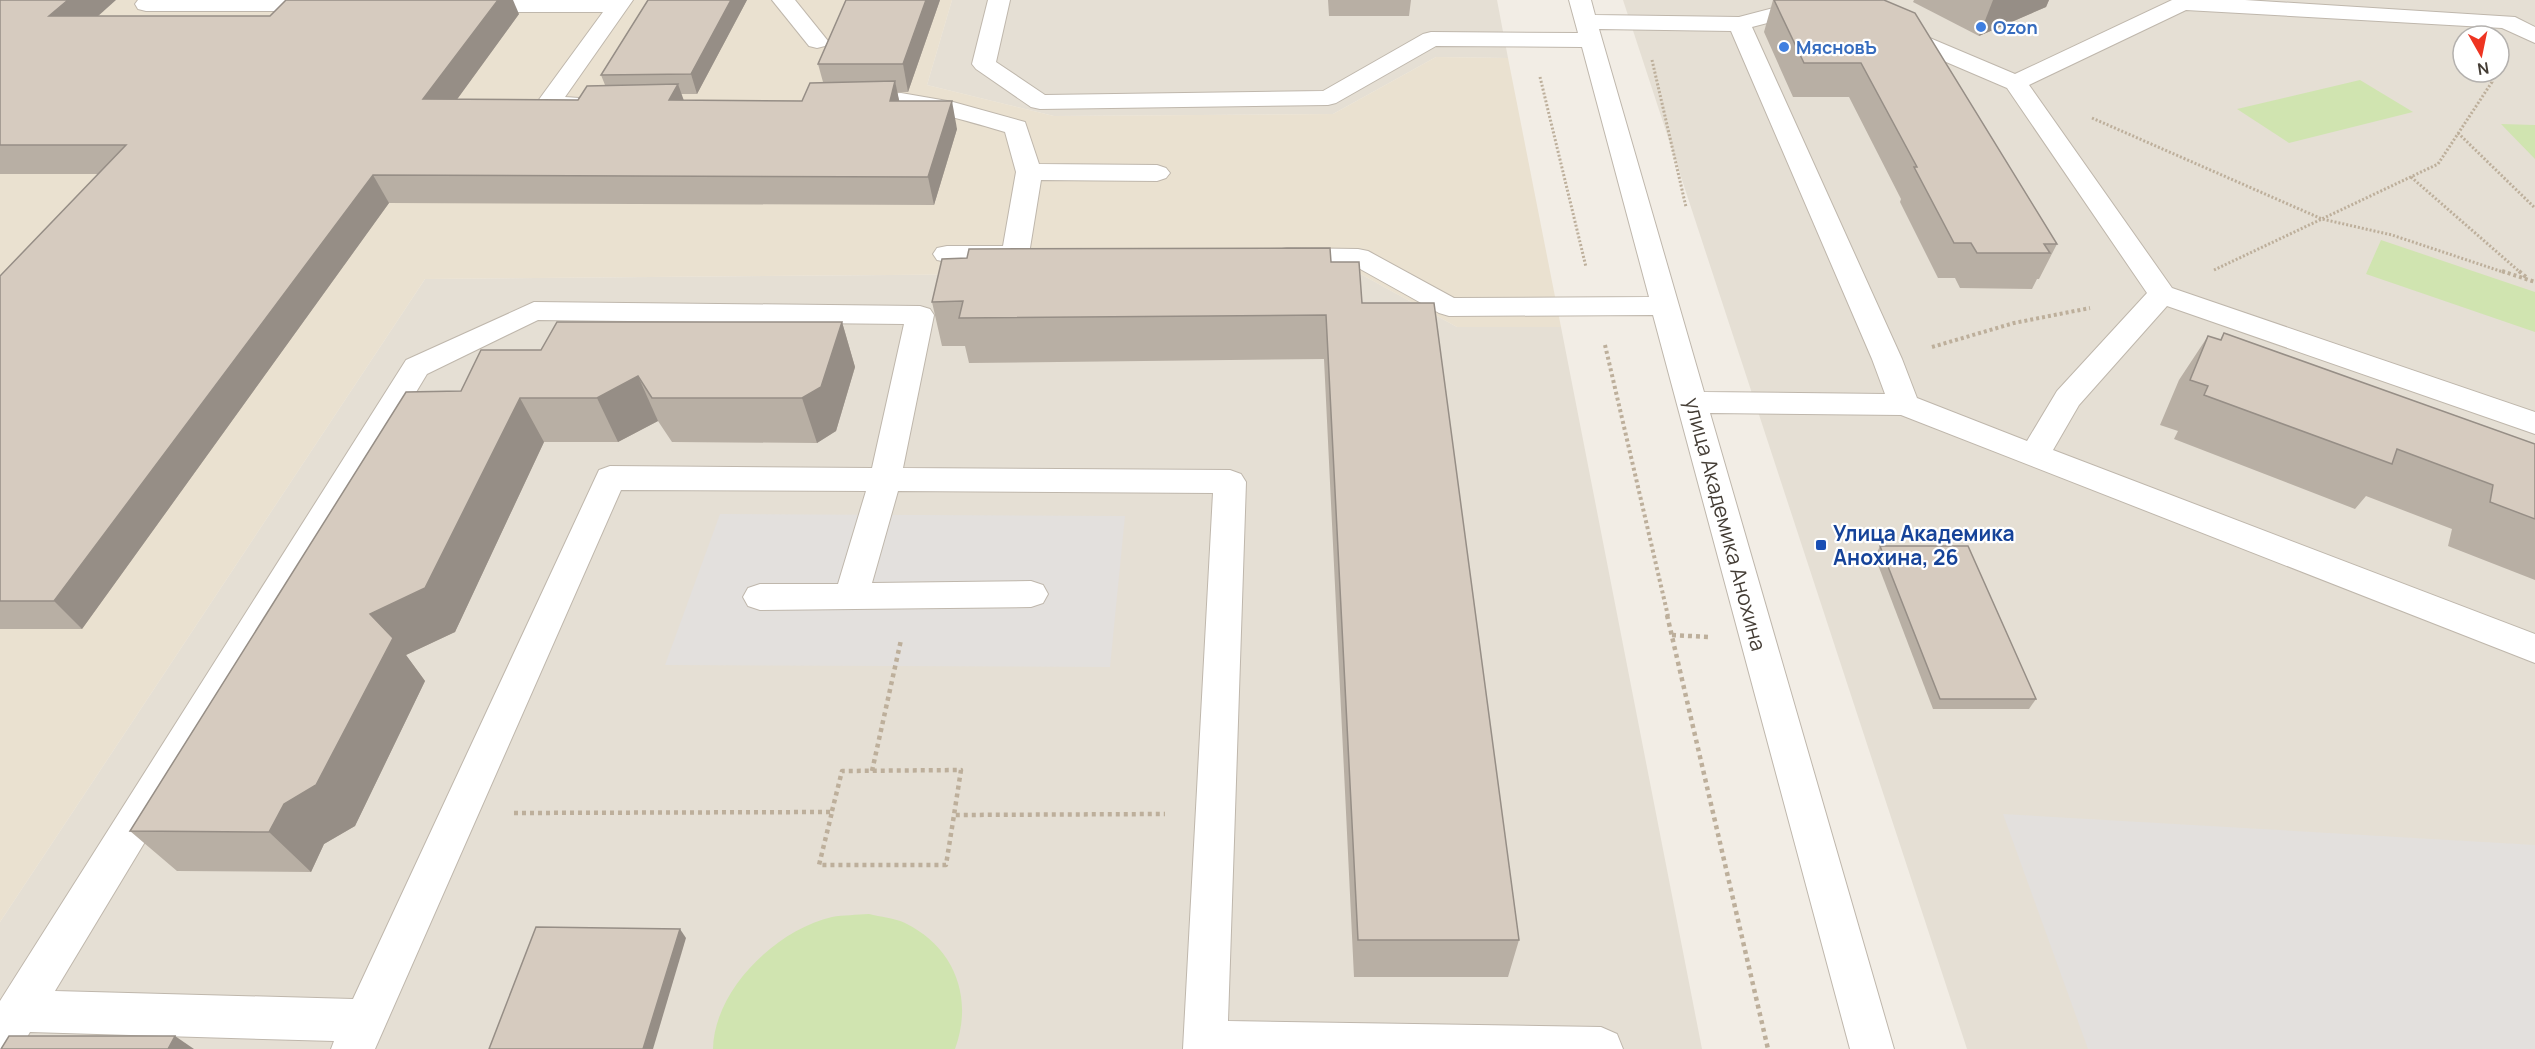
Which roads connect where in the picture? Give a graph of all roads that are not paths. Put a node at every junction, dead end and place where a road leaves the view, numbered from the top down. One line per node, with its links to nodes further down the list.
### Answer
1 (783, 0): 12 (street)
2 (999, 0): 8 (street)
3 (620, 3): 6 (street); 15 (street)
4 (349, 4): 7 (street)
5 (1833, 4): 9 (street)
6 (454, 5)
7 (142, 7)
8 (1586, 20): 9 (street); 21 (street, улица Академика Анохина)
9 (1739, 24): 23 (street)
10 (1878, 24): 13 (street)
11 (2535, 36): 13 (street)
12 (817, 42)
13 (2015, 83): 20 (street)
14 (830, 101): 16 (street)
15 (606, 104)
16 (1029, 172): 17 (street); 18 (street)
17 (1157, 173)
18 (947, 254)
19 (1263, 256): 21 (street)
20 (2162, 294): 24 (street); 25 (street)
21 (1665, 306): 22 (street, улица Академика Анохина)
22 (1692, 402): 23 (street); 35 (street, улица Академика Анохина)
23 (1904, 405): 25 (street)
24 (2535, 423)
25 (2034, 456): 30 (street)
26 (885, 480): 29 (street); 31 (street); 32 (street); 33 (street)
27 (1031, 594): 29 (street)
28 (760, 597): 29 (street)
29 (851, 597)
30 (2535, 649)
31 (9, 1026): 32 (street)
32 (360, 1035)
33 (1205, 1046): 34 (street)
34 (1601, 1049)
35 (1872, 1049)

